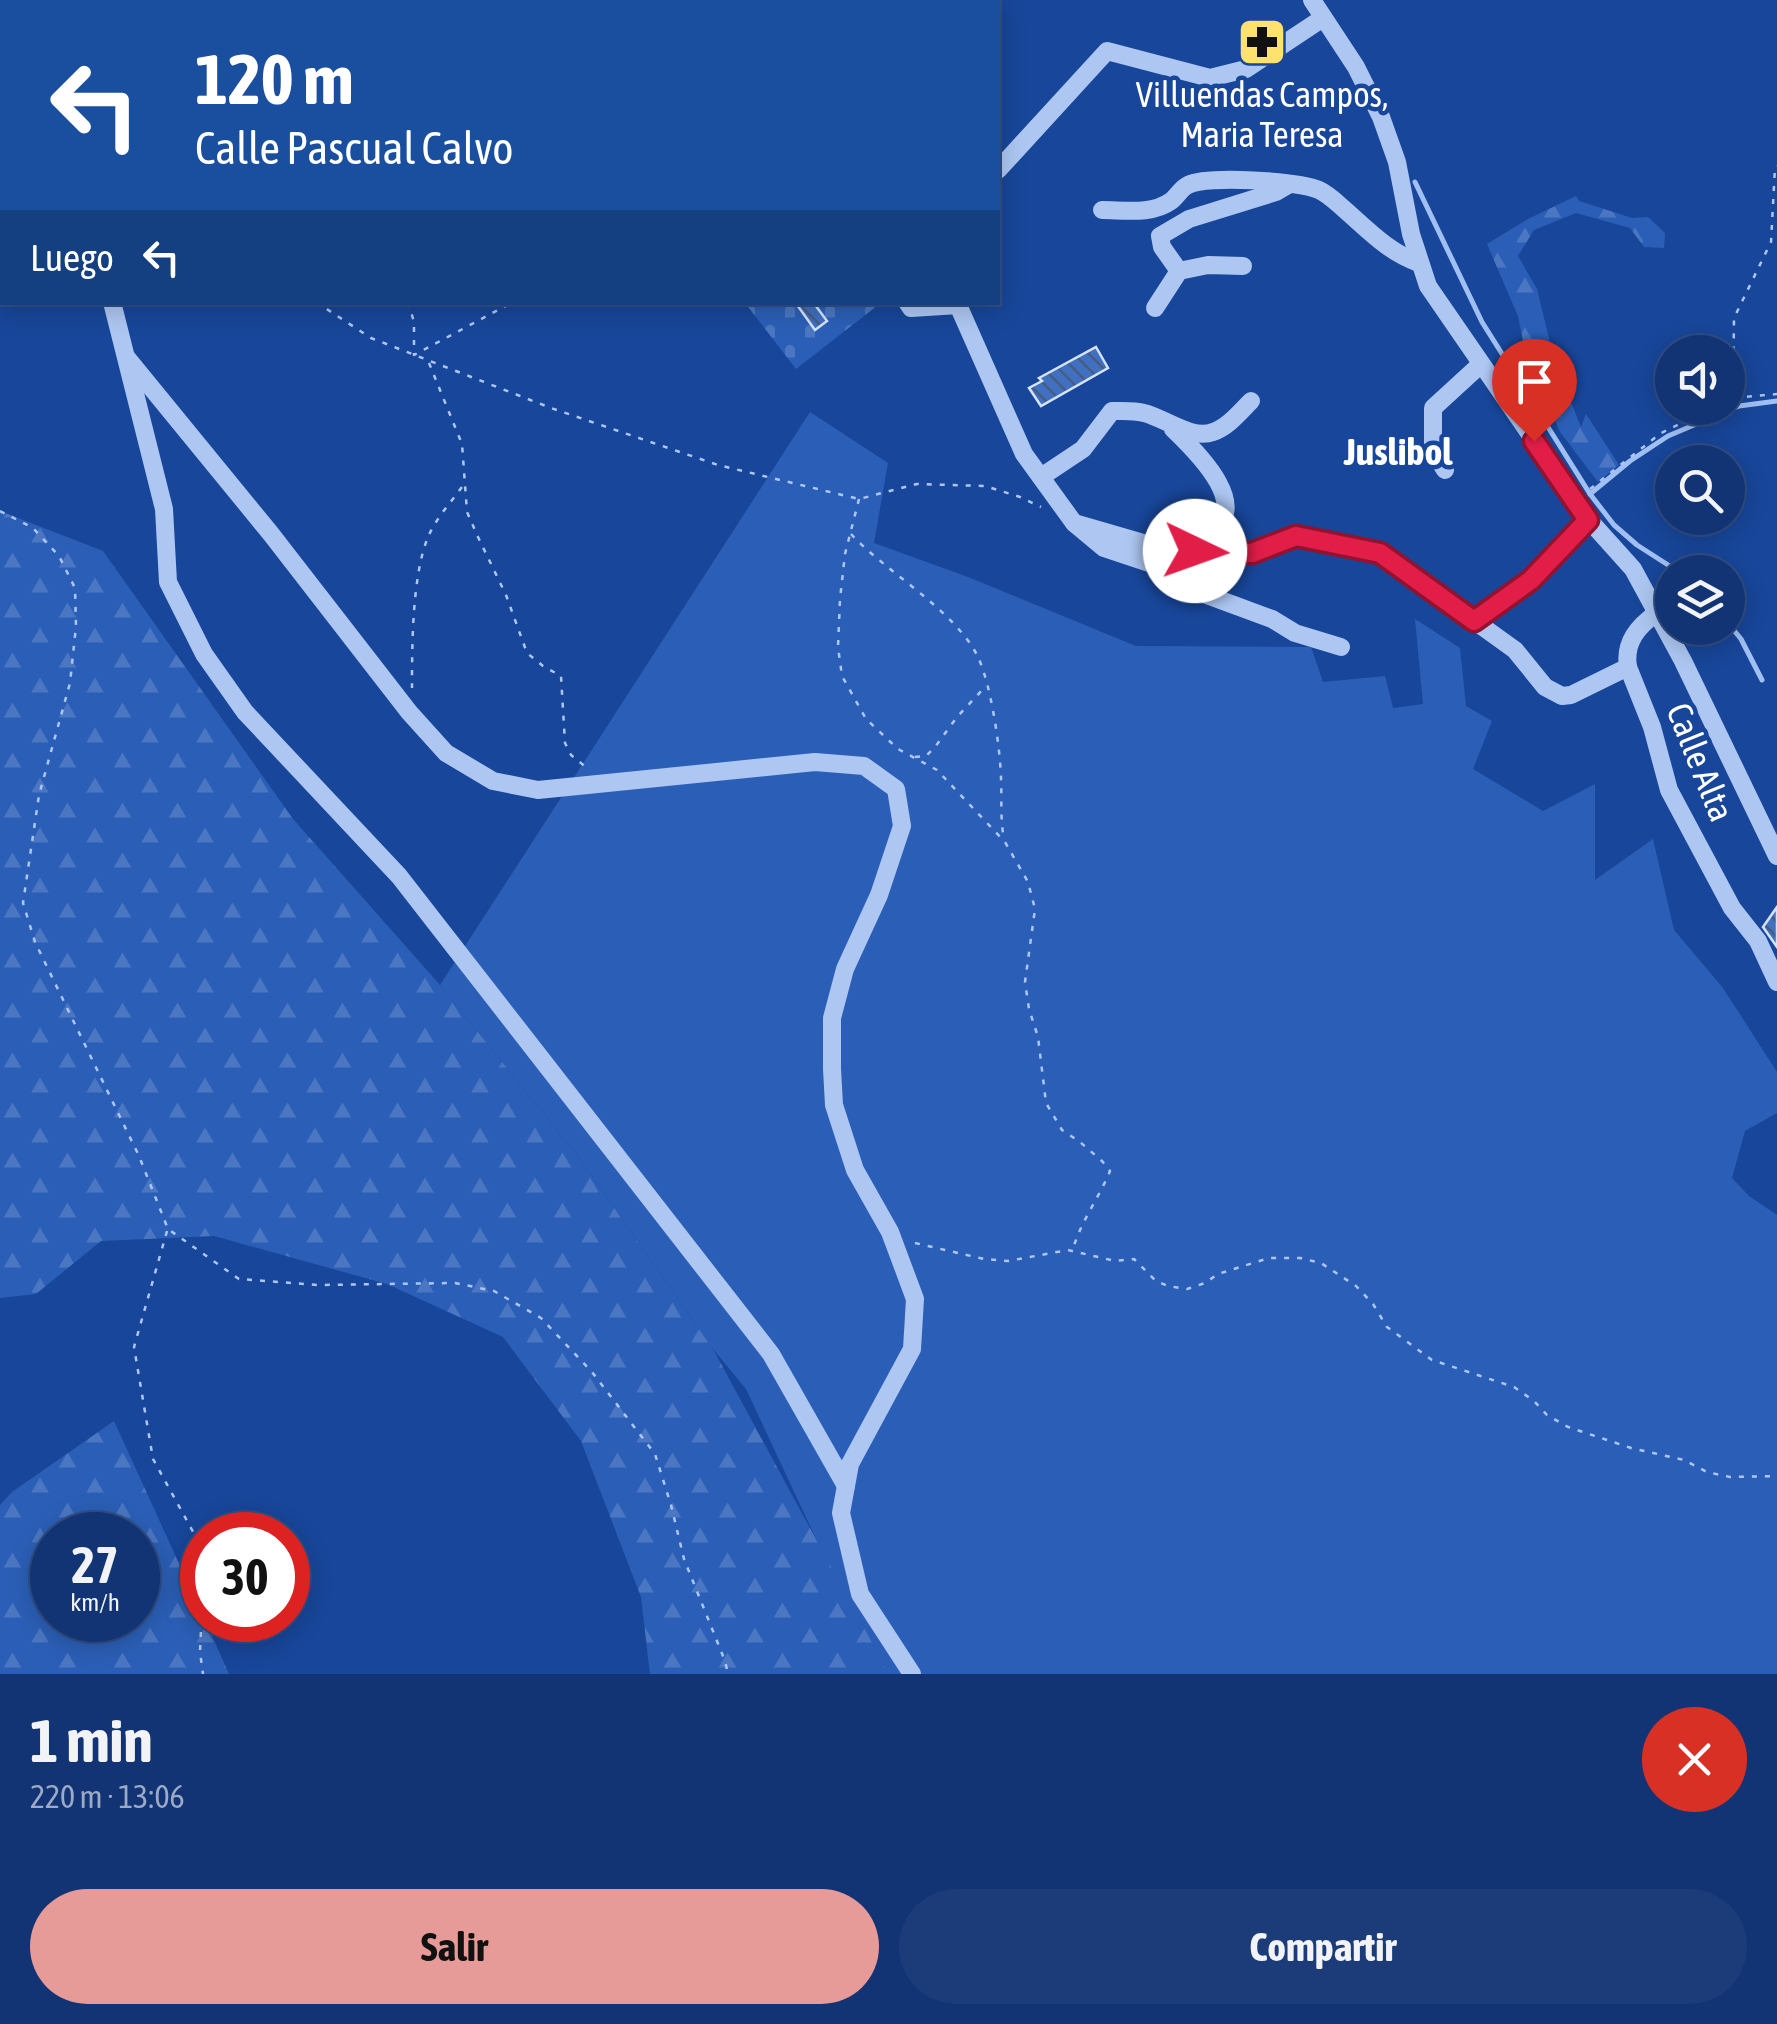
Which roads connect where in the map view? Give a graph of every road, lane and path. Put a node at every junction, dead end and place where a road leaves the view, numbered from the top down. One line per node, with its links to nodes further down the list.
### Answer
1 (1312, 0): 2 (street)
2 (1323, 18): 4 (street); 7 (street)
3 (1777, 166): 16 (path)
4 (1000, 168)
5 (1290, 184): 6 (street); 7 (street); 9 (street)
6 (1102, 210)
7 (1419, 263): 20 (street)
8 (1243, 266): 9 (street)
9 (1179, 271): 15 (street)
10 (113, 305): 18 (street)
11 (321, 305): 17 (path)
12 (409, 305): 17 (path)
13 (507, 305): 17 (path)
14 (910, 305): 27 (street)
15 (1156, 308)
16 (1733, 335)
17 (414, 355): 19 (path)
18 (127, 358): 44 (street); 54 (street)
19 (428, 361): 28 (path); 30 (path)
20 (1480, 364): 26 (street); 33 (street)
21 (1777, 394): 22 (path)
22 (1745, 397)
23 (1250, 401): 24 (street)
24 (1165, 421): 27 (street); 36 (street)
25 (1678, 425): 29 (path)
26 (1445, 470)
27 (1041, 477): 34 (street)
28 (465, 482): 44 (path); 46 (path)
29 (1594, 486)
30 (859, 499): 31 (path); 35 (path)
31 (1047, 510)
32 (0, 511): 50 (path)
33 (1588, 520): 37 (street); 39 (street)
34 (1074, 523): 39 (street); 41 (street)
35 (850, 533): 43 (path); 45 (path)
36 (1202, 535)
37 (1655, 607)
38 (1655, 614): 42 (street)
39 (1474, 621): 42 (street)
40 (1674, 645): 48 (street)
41 (1341, 647)
42 (1628, 667): 49 (street, Calle Alta)
43 (986, 686): 45 (path); 47 (path)
44 (409, 712): 46 (street)
45 (914, 757): 47 (path)
46 (606, 784): 51 (street)
47 (1005, 842): 52 (path)
48 (1777, 856)
49 (1777, 982)
50 (168, 1229): 55 (path); 58 (path)
51 (894, 1242): 52 (path); 54 (street)
52 (1072, 1250): 53 (path)
53 (1777, 1476)
54 (846, 1486): 59 (street)
55 (182, 1512)
56 (200, 1642): 57 (path)
57 (202, 1674)
58 (728, 1674)
59 (912, 1674)

